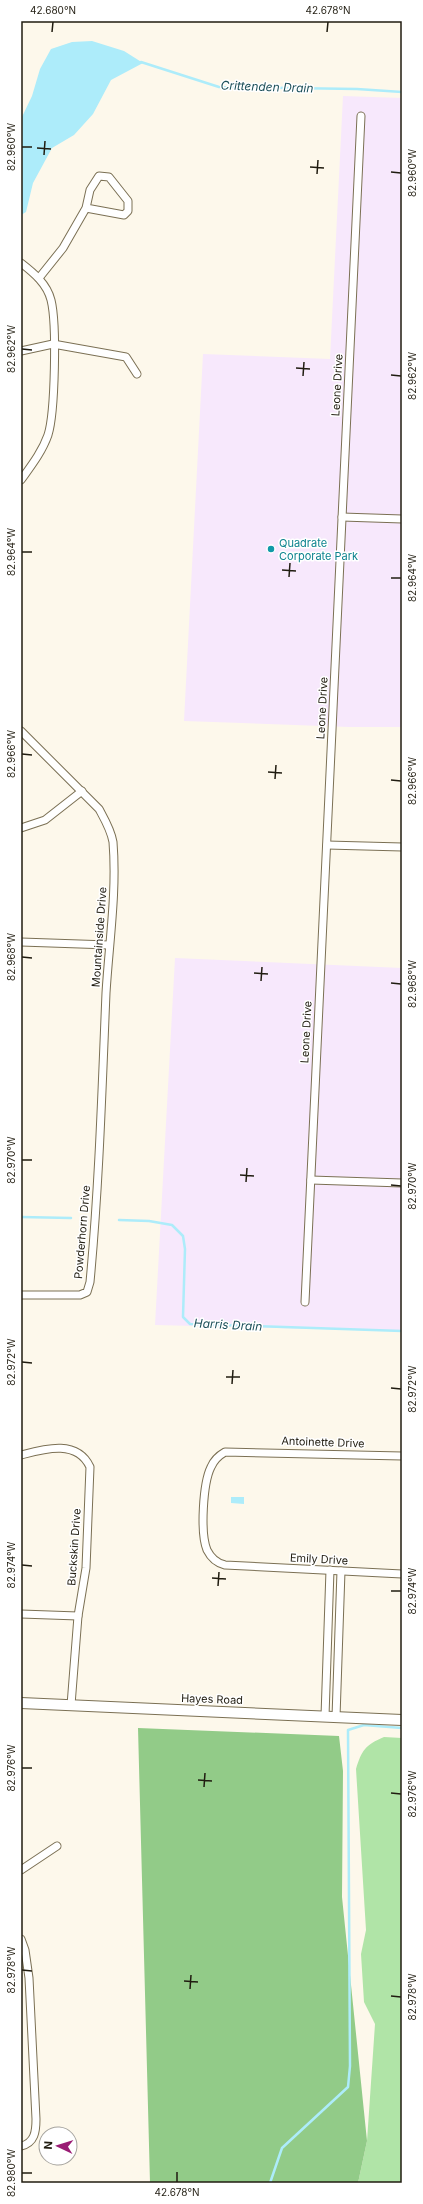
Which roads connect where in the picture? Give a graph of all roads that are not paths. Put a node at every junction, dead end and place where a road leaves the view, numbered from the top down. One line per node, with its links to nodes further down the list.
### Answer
1 (361, 116): 9 (street, Leone Drive)
2 (86, 208): 2 (street); 4 (street)
3 (21, 263): 4 (street)
4 (39, 278): 5 (street)
5 (53, 344): 6 (street); 7 (street); 8 (street)
6 (21, 351)
7 (136, 374)
8 (21, 480)
9 (342, 516): 10 (street); 14 (street, Leone Drive)
10 (402, 518)
11 (21, 731): 12 (street, Mountainside Drive)
12 (82, 791): 13 (street); 17 (street, Mountainside Drive)
13 (21, 828)
14 (327, 845): 15 (street); 19 (street, Leone Drive)
15 (402, 847)
16 (21, 942): 17 (street)
17 (109, 945): 18 (street, Mountainside Drive)
18 (97, 1179): 21 (street, Powderhorn Drive)
19 (311, 1180): 20 (street); 22 (street, Leone Drive)
20 (402, 1183)
21 (21, 1295)
22 (305, 1302)
23 (21, 1455): 30 (street, Buckskin Drive)
24 (402, 1456): 25 (street, Antoinette Drive)
25 (234, 1565): 26 (street, Emily Drive)
26 (330, 1570): 27 (street, Emily Drive); 31 (street)
27 (342, 1571): 28 (street, Emily Drive); 32 (street)
28 (402, 1574)
29 (21, 1614): 30 (street)
30 (78, 1616): 34 (street, Buckskin Drive)
31 (328, 1636): 32 (street); 35 (street)
32 (339, 1636): 36 (street)
33 (21, 1703): 34 (street, Hayes Road)
34 (72, 1705): 35 (street, Hayes Road)
35 (325, 1716): 36 (street, Hayes Road)
36 (336, 1716): 37 (street, Hayes Road)
37 (402, 1720)
38 (57, 1846): 39 (street)
39 (21, 1870)
40 (21, 1939): 41 (street)
41 (21, 2146)

